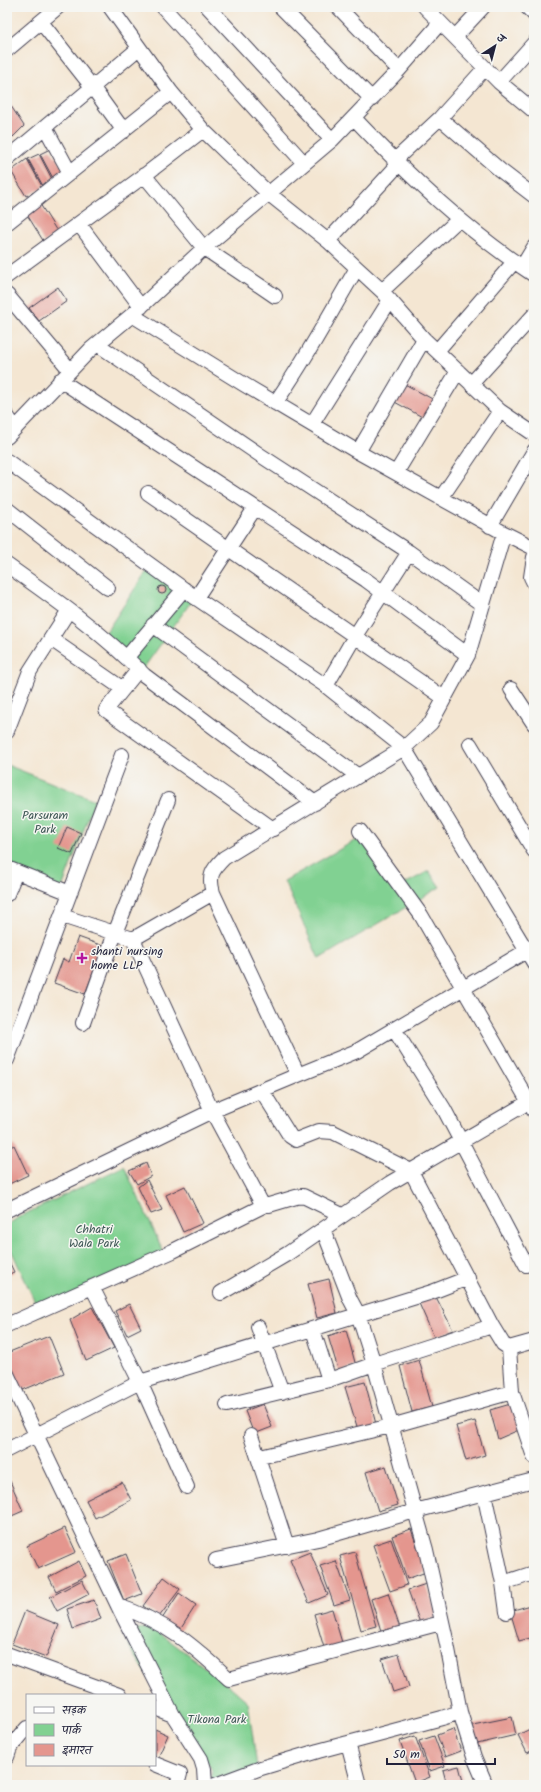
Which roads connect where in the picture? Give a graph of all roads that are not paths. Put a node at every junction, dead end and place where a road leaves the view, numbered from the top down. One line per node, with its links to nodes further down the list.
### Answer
1 (58, 7): 11 (street)
2 (110, 7): 15 (street)
3 (163, 7): 31 (street)
4 (281, 7): 22 (street)
5 (338, 7): 18 (street)
6 (483, 7): 13 (street)
7 (527, 7): 10 (street)
8 (213, 8): 29 (street)
9 (428, 8): 12 (street)
10 (534, 14)
11 (41, 22): 16 (street); 20 (street)
12 (440, 23): 13 (street); 18 (street)
13 (455, 37): 17 (street)
14 (534, 43): 19 (street)
15 (139, 48): 20 (street); 21 (street)
16 (7, 50)
17 (485, 68): 19 (street); 25 (street)
18 (400, 70): 22 (street)
19 (499, 82): 23 (street)
20 (93, 88): 26 (street); 28 (street)
21 (171, 92): 27 (street); 28 (street)
22 (372, 99): 24 (street)
23 (534, 111)
24 (354, 118): 29 (street); 32 (street)
25 (440, 118): 32 (street); 36 (street)
26 (45, 127): 30 (street); 33 (street)
27 (203, 130): 34 (street); 35 (street)
28 (124, 131): 33 (street)
29 (332, 140): 31 (street)
30 (7, 158)
31 (304, 163): 35 (street)
32 (396, 163): 37 (street); 40 (street)
33 (70, 173): 38 (street)
34 (144, 176): 39 (street); 42 (street)
35 (268, 193): 40 (street); 42 (street)
36 (534, 196)
37 (459, 219): 43 (street); 49 (street)
38 (7, 223)
39 (79, 224): 46 (street); 50 (street)
40 (328, 241): 44 (street)
41 (534, 247): 43 (street)
42 (204, 248): 48 (street); 50 (street)
43 (518, 264): 45 (street); 54 (street)
44 (357, 268): 49 (street); 59 (street)
45 (534, 275)
46 (7, 276)
47 (7, 295): 55 (street)
48 (276, 296)
49 (386, 296): 52 (street); 62 (street)
50 (137, 311): 53 (street); 59 (street)
51 (534, 315): 58 (street)
52 (424, 339): 54 (street); 66 (street)
53 (97, 344): 55 (street); 77 (street)
54 (437, 351): 56 (street)
55 (70, 370): 57 (street)
56 (458, 371): 58 (street); 68 (street)
57 (60, 380): 63 (street); 72 (street)
58 (471, 384): 60 (street)
59 (275, 403): 62 (street)
60 (500, 412): 64 (street); 70 (street)
61 (7, 416): 63 (street)
62 (312, 424): 66 (street)
63 (11, 432)
64 (534, 434)
65 (534, 450): 73 (street)
66 (358, 452): 68 (street)
67 (7, 461): 82 (street)
68 (396, 472): 70 (street)
69 (148, 493): 76 (street)
70 (441, 498): 73 (street)
71 (7, 508): 81 (street)
72 (255, 508): 76 (street); 83 (street)
73 (490, 526): 74 (street)
74 (504, 534): 75 (street); 85 (street)
75 (534, 548)
76 (229, 550): 84 (street); 88 (street)
77 (409, 552): 83 (street); 85 (street)
78 (534, 557): 80 (street)
79 (7, 565): 86 (street)
80 (534, 583)
81 (108, 588)
82 (184, 589): 84 (street); 87 (street)
83 (384, 592): 88 (street); 90 (street)
84 (196, 598): 93 (street)
85 (483, 605): 90 (street)
86 (69, 610): 89 (street); 91 (street)
87 (153, 625): 91 (street); 102 (street)
88 (355, 636): 93 (street); 96 (street)
89 (51, 639): 95 (street); 98 (street)
90 (468, 655): 96 (street)
91 (126, 657): 92 (street)
92 (139, 669): 95 (street); 104 (street)
93 (326, 686): 100 (street)
94 (511, 688): 97 (street)
95 (123, 689): 105 (street)
96 (444, 698): 100 (street)
97 (534, 724)
98 (7, 731)
99 (470, 744): 107 (street)
100 (404, 748): 102 (street); 115 (street)
101 (122, 755): 109 (street)
102 (358, 776): 104 (street)
103 (168, 800): 113 (street)
104 (315, 803): 105 (street)
105 (273, 829): 110 (street)
106 (360, 831): 116 (street)
107 (534, 851)
108 (11, 870): 109 (street); 111 (street)
109 (70, 893): 112 (street)
110 (213, 893): 114 (street); 120 (street)
111 (7, 894)
112 (62, 916): 113 (street); 119 (street)
113 (116, 933): 114 (street); 117 (street)
114 (133, 939): 123 (street)
115 (532, 954): 116 (street)
116 (462, 988): 118 (street); 122 (street)
117 (83, 1023)
118 (394, 1029): 120 (street); 124 (street)
119 (7, 1060)
120 (298, 1075): 121 (street)
121 (262, 1091): 123 (street); 125 (street)
122 (532, 1104): 124 (street)
123 (212, 1111): 126 (street); 127 (street)
124 (461, 1142): 125 (street); 130 (street)
125 (411, 1171): 128 (street); 131 (street)
126 (265, 1205): 128 (street); 132 (street)
127 (7, 1210)
128 (342, 1215): 129 (street)
129 (323, 1229): 133 (street); 134 (street)
130 (526, 1265)
131 (468, 1278): 134 (street); 136 (street)
132 (92, 1287): 135 (street); 145 (street)
133 (221, 1293)
134 (358, 1314): 138 (street); 142 (street)
135 (7, 1326)
136 (492, 1326): 141 (street); 142 (street)
137 (258, 1327): 140 (street)
138 (313, 1330): 140 (street); 144 (street)
139 (534, 1341): 141 (street)
140 (264, 1343): 145 (street); 146 (street)
141 (509, 1348): 147 (street)
142 (374, 1364): 144 (street); 149 (street)
143 (7, 1374): 150 (street)
144 (329, 1380): 146 (street)
145 (140, 1382): 150 (street); 156 (street)
146 (282, 1392): 148 (street)
147 (512, 1392): 149 (street); 153 (street)
148 (227, 1405)
149 (391, 1426): 154 (street); 158 (street)
150 (37, 1434): 152 (street); 163 (street)
151 (251, 1436): 154 (street)
152 (7, 1450)
153 (534, 1457)
154 (260, 1458): 159 (street)
155 (534, 1480): 157 (street)
156 (187, 1487)
157 (484, 1493): 158 (street); 162 (street)
158 (415, 1511): 159 (street); 165 (street)
159 (287, 1546): 160 (street)
160 (216, 1560)
161 (534, 1573): 162 (street)
162 (503, 1583): 164 (street)
163 (118, 1606): 165 (street); 170 (street)
164 (507, 1612)
165 (441, 1623): 169 (street)
166 (7, 1654): 167 (street)
167 (116, 1694)
168 (156, 1708): 170 (street)
169 (460, 1712): 172 (street); 179 (street)
170 (173, 1715): 176 (street)
171 (26, 1729): 173 (street)
172 (348, 1743): 177 (street); 178 (street)
173 (7, 1757)
174 (156, 1764): 175 (street)
175 (177, 1785)
176 (205, 1785)
177 (215, 1785)
178 (359, 1785)
179 (486, 1785)

